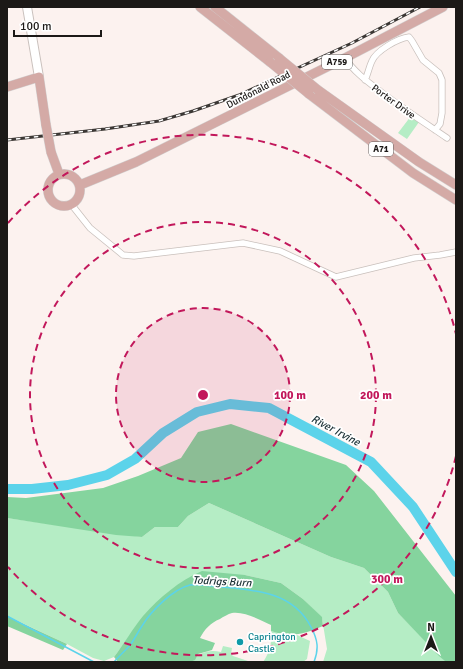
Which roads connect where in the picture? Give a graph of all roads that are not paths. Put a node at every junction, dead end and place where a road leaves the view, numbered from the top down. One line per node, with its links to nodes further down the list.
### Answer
1 (27, 7): 6 (main road)
2 (200, 7): 14 (main road, A71, bridge)
3 (215, 7): 13 (main road, A71, bridge)
4 (443, 7): 5 (main road, Dundonald Road / A759)
5 (345, 58): 7 (street, Porter Drive); 12 (main road, Dundonald Road / A759)
6 (39, 78): 8 (main road); 11 (main road, bridge)
7 (365, 80): 9 (street, Porter Drive); 9 (street)
8 (7, 87)
9 (435, 130): 10 (street, Porter Drive)
10 (447, 138)
11 (59, 174): 12 (main road); 15 (main road)
12 (80, 185): 15 (main road)
13 (456, 185)
14 (456, 200)
15 (71, 204): 16 (street)
16 (456, 252)

